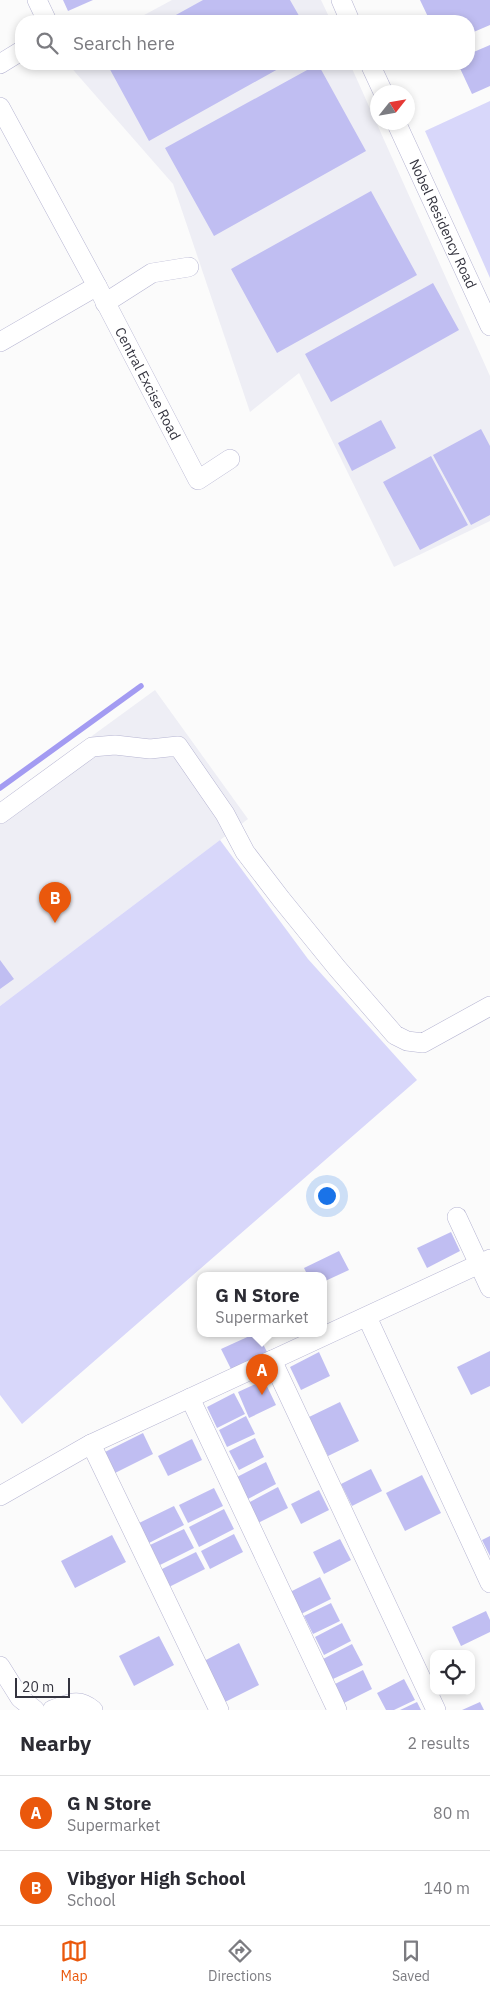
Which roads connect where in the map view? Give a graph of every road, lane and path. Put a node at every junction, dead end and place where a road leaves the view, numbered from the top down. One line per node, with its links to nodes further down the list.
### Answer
1 (38, 0): 3 (street)
2 (341, 0): 4 (street)
3 (44, 15)
4 (347, 15)
5 (15, 55): 6 (street)
6 (0, 64)
7 (373, 70): 8 (street)
8 (380, 85)
9 (0, 108): 12 (street, Central Excise Road)
10 (400, 130): 13 (street, Nobel Residency Road)
11 (188, 267): 12 (street)
12 (101, 294): 14 (street); 15 (street, Central Excise Road)
13 (490, 326)
14 (0, 342)
15 (230, 459)
16 (0, 814): 17 (street)
17 (490, 1006)
18 (457, 1217): 19 (street)
19 (485, 1262): 20 (street); 21 (street)
20 (490, 1288)
21 (367, 1317): 22 (street); 28 (street)
22 (327, 1335)
23 (323, 1337): 24 (street)
24 (272, 1360): 25 (street); 35 (street)
25 (190, 1398): 26 (street); 34 (street)
26 (91, 1444): 27 (street); 33 (street)
27 (0, 1496)
28 (490, 1583)
29 (0, 1666): 30 (street)
30 (34, 1710)
31 (52, 1710): 32 (street)
32 (93, 1710)
33 (219, 1710)
34 (337, 1710)
35 (436, 1710)

